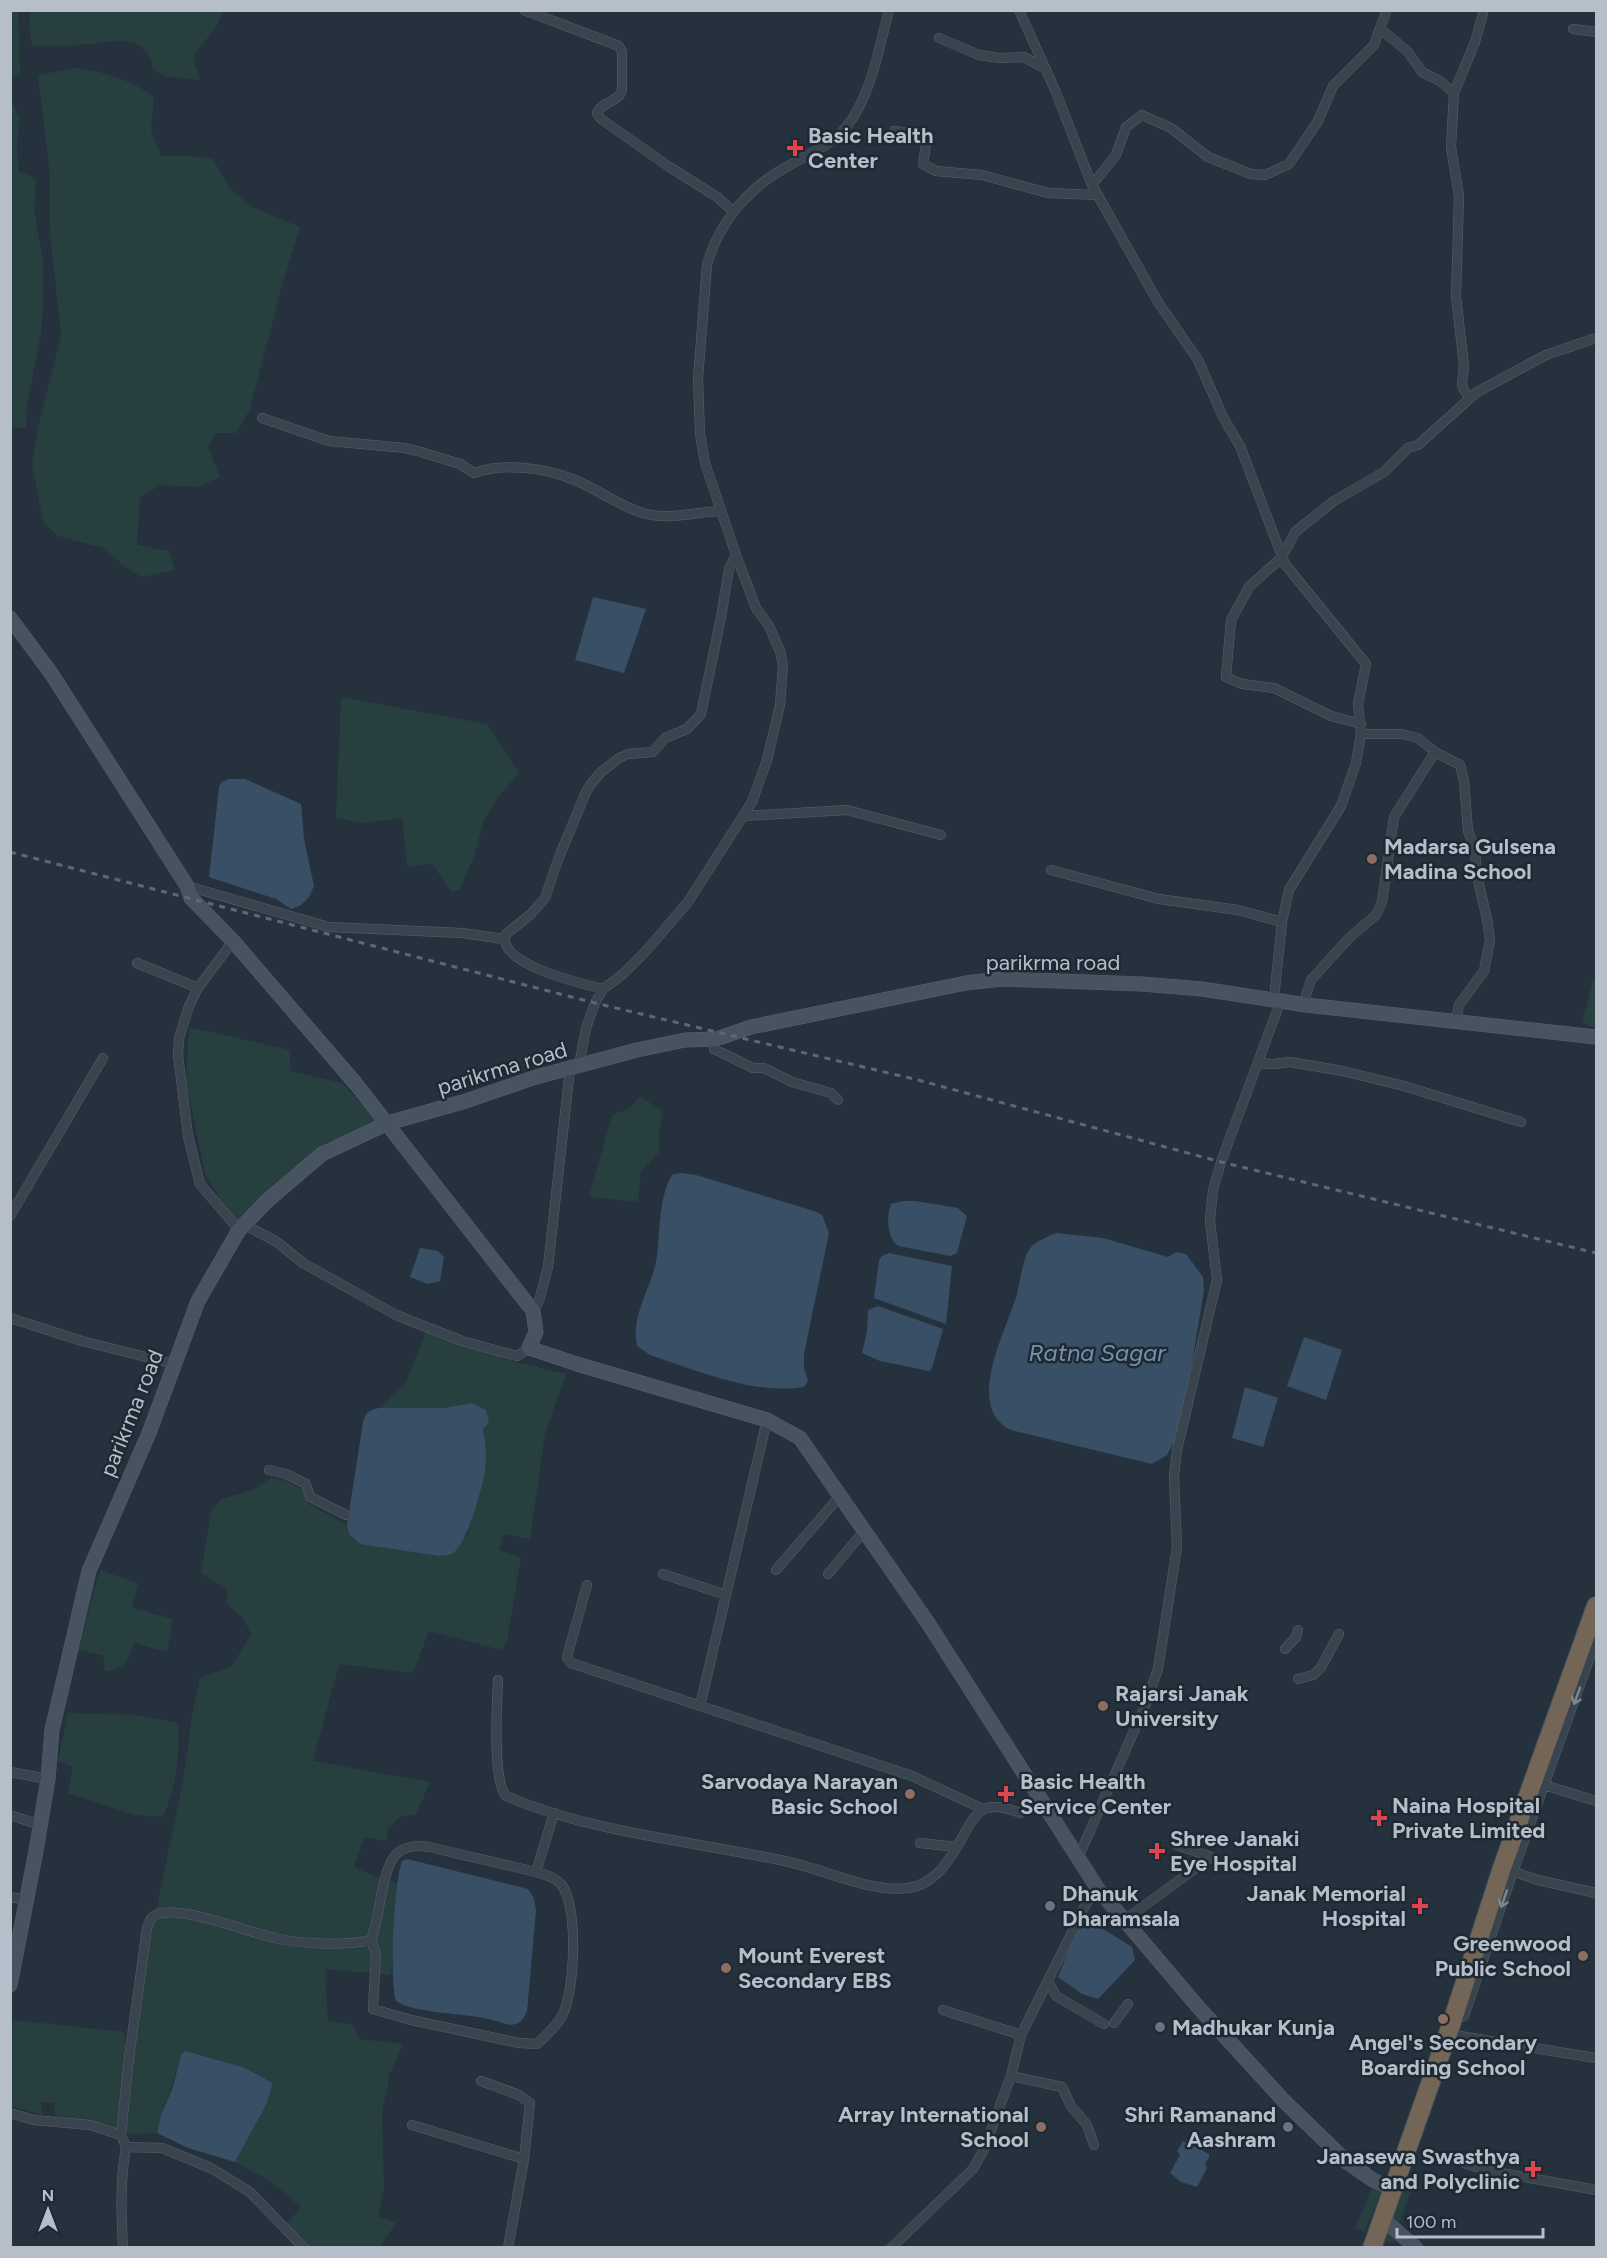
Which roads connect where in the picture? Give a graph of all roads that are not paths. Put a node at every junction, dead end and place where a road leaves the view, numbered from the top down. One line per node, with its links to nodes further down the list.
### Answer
1 (524, 10): 15 (street)
2 (889, 10): 15 (street)
3 (1019, 10): 10 (street)
4 (1387, 10): 6 (street)
5 (1484, 10): 11 (street)
6 (1380, 28): 11 (street); 13 (street)
7 (1573, 28): 8 (street)
8 (1596, 32)
9 (939, 38): 10 (street)
10 (1046, 69): 13 (street)
11 (1455, 93): 17 (street)
12 (894, 131): 14 (street)
13 (1092, 185): 14 (street)
14 (1098, 195): 21 (street)
15 (734, 212): 19 (street)
16 (1596, 338): 17 (street)
17 (1469, 398): 21 (street)
18 (261, 418): 19 (street)
19 (720, 511): 20 (street)
20 (736, 555): 25 (street); 30 (street)
21 (1282, 557): 23 (street); 23 (street)
22 (10, 618): 28 (street)
23 (1361, 729): 24 (street); 29 (street)
24 (1435, 752): 36 (street); 37 (street)
25 (743, 816): 26 (street); 34 (street)
26 (942, 835)
27 (1051, 870): 29 (street)
28 (187, 886): 30 (street); 31 (street)
29 (1282, 922): 35 (street)
30 (504, 939): 34 (street)
31 (233, 941): 33 (street); 45 (street)
32 (137, 963): 33 (street)
33 (198, 988): 47 (street)
34 (603, 989): 42 (street)
35 (1277, 999): 36 (street, parikrma road); 39 (street, parikrma road); 41 (street)
36 (1306, 1005): 37 (street, parikrma road)
37 (1456, 1021): 38 (street, parikrma road)
38 (1596, 1037)
39 (716, 1039): 42 (street, parikrma road); 43 (street)
40 (103, 1058): 46 (street)
41 (1258, 1063): 44 (street); 82 (street)
42 (574, 1068): 45 (street, parikrma road); 48 (street)
43 (838, 1100)
44 (1521, 1122)
45 (388, 1123): 47 (street, parikrma road); 48 (street)
46 (10, 1216)
47 (242, 1227): 50 (street); 51 (street, parikrma road)
48 (533, 1311): 50 (street)
49 (10, 1318): 51 (street)
50 (529, 1348): 52 (street)
51 (174, 1364): 71 (street, parikrma road)
52 (767, 1420): 54 (street); 61 (street)
53 (269, 1470): 55 (street)
54 (840, 1496): 56 (street); 57 (street)
55 (346, 1515)
56 (864, 1531): 59 (street); 73 (street)
57 (776, 1570)
58 (663, 1574): 61 (street)
59 (828, 1574)
60 (588, 1586): 69 (street)
61 (726, 1596): 69 (street)
62 (1596, 1606): 83 (highway)
63 (1298, 1630): 66 (street)
64 (1339, 1634): 67 (street)
65 (1596, 1640): 72 (street, one-way to 72)
66 (1285, 1649)
67 (1298, 1678)
68 (498, 1680): 76 (street)
69 (700, 1706): 75 (street)
70 (10, 1772): 71 (street)
71 (48, 1779): 78 (street, parikrma road)
72 (1544, 1785): 74 (street); 83 (street)
73 (1039, 1795): 75 (street); 82 (street)
74 (1596, 1801)
75 (984, 1809): 81 (street)
76 (554, 1813): 81 (street); 84 (street)
77 (10, 1815): 78 (street)
78 (40, 1825): 88 (street, parikrma road)
79 (920, 1843): 81 (street)
80 (1177, 1845): 89 (street)
81 (957, 1846)
82 (1078, 1858): 85 (street)
83 (1508, 1870): 86 (street); 95 (highway)
84 (536, 1872): 90 (street); 90 (street)
85 (1098, 1889): 89 (street); 91 (street)
86 (1596, 1893)
87 (10, 1897): 88 (street)
88 (26, 1900): 92 (street, parikrma road)
89 (1126, 1919): 107 (street)
90 (371, 1940): 102 (street)
91 (1048, 1981): 93 (street); 96 (street)
92 (10, 1985)
93 (1128, 2004)
94 (943, 2010): 96 (street)
95 (1450, 2028): 97 (street); 107 (highway)
96 (1021, 2035): 98 (street)
97 (1596, 2058)
98 (1011, 2076): 103 (street); 113 (street)
99 (481, 2081): 105 (street)
100 (10, 2113): 102 (street)
101 (412, 2125): 105 (street)
102 (121, 2135): 104 (street)
103 (1094, 2145)
104 (126, 2147): 110 (street); 111 (street)
105 (524, 2159): 112 (street)
106 (1466, 2164): 108 (street)
107 (1393, 2189): 109 (highway)
108 (1596, 2190)
109 (1382, 2218): 114 (highway); 115 (street)
110 (123, 2247)
111 (304, 2247)
112 (508, 2247)
113 (891, 2247)
114 (1372, 2247)
115 (1416, 2247)

